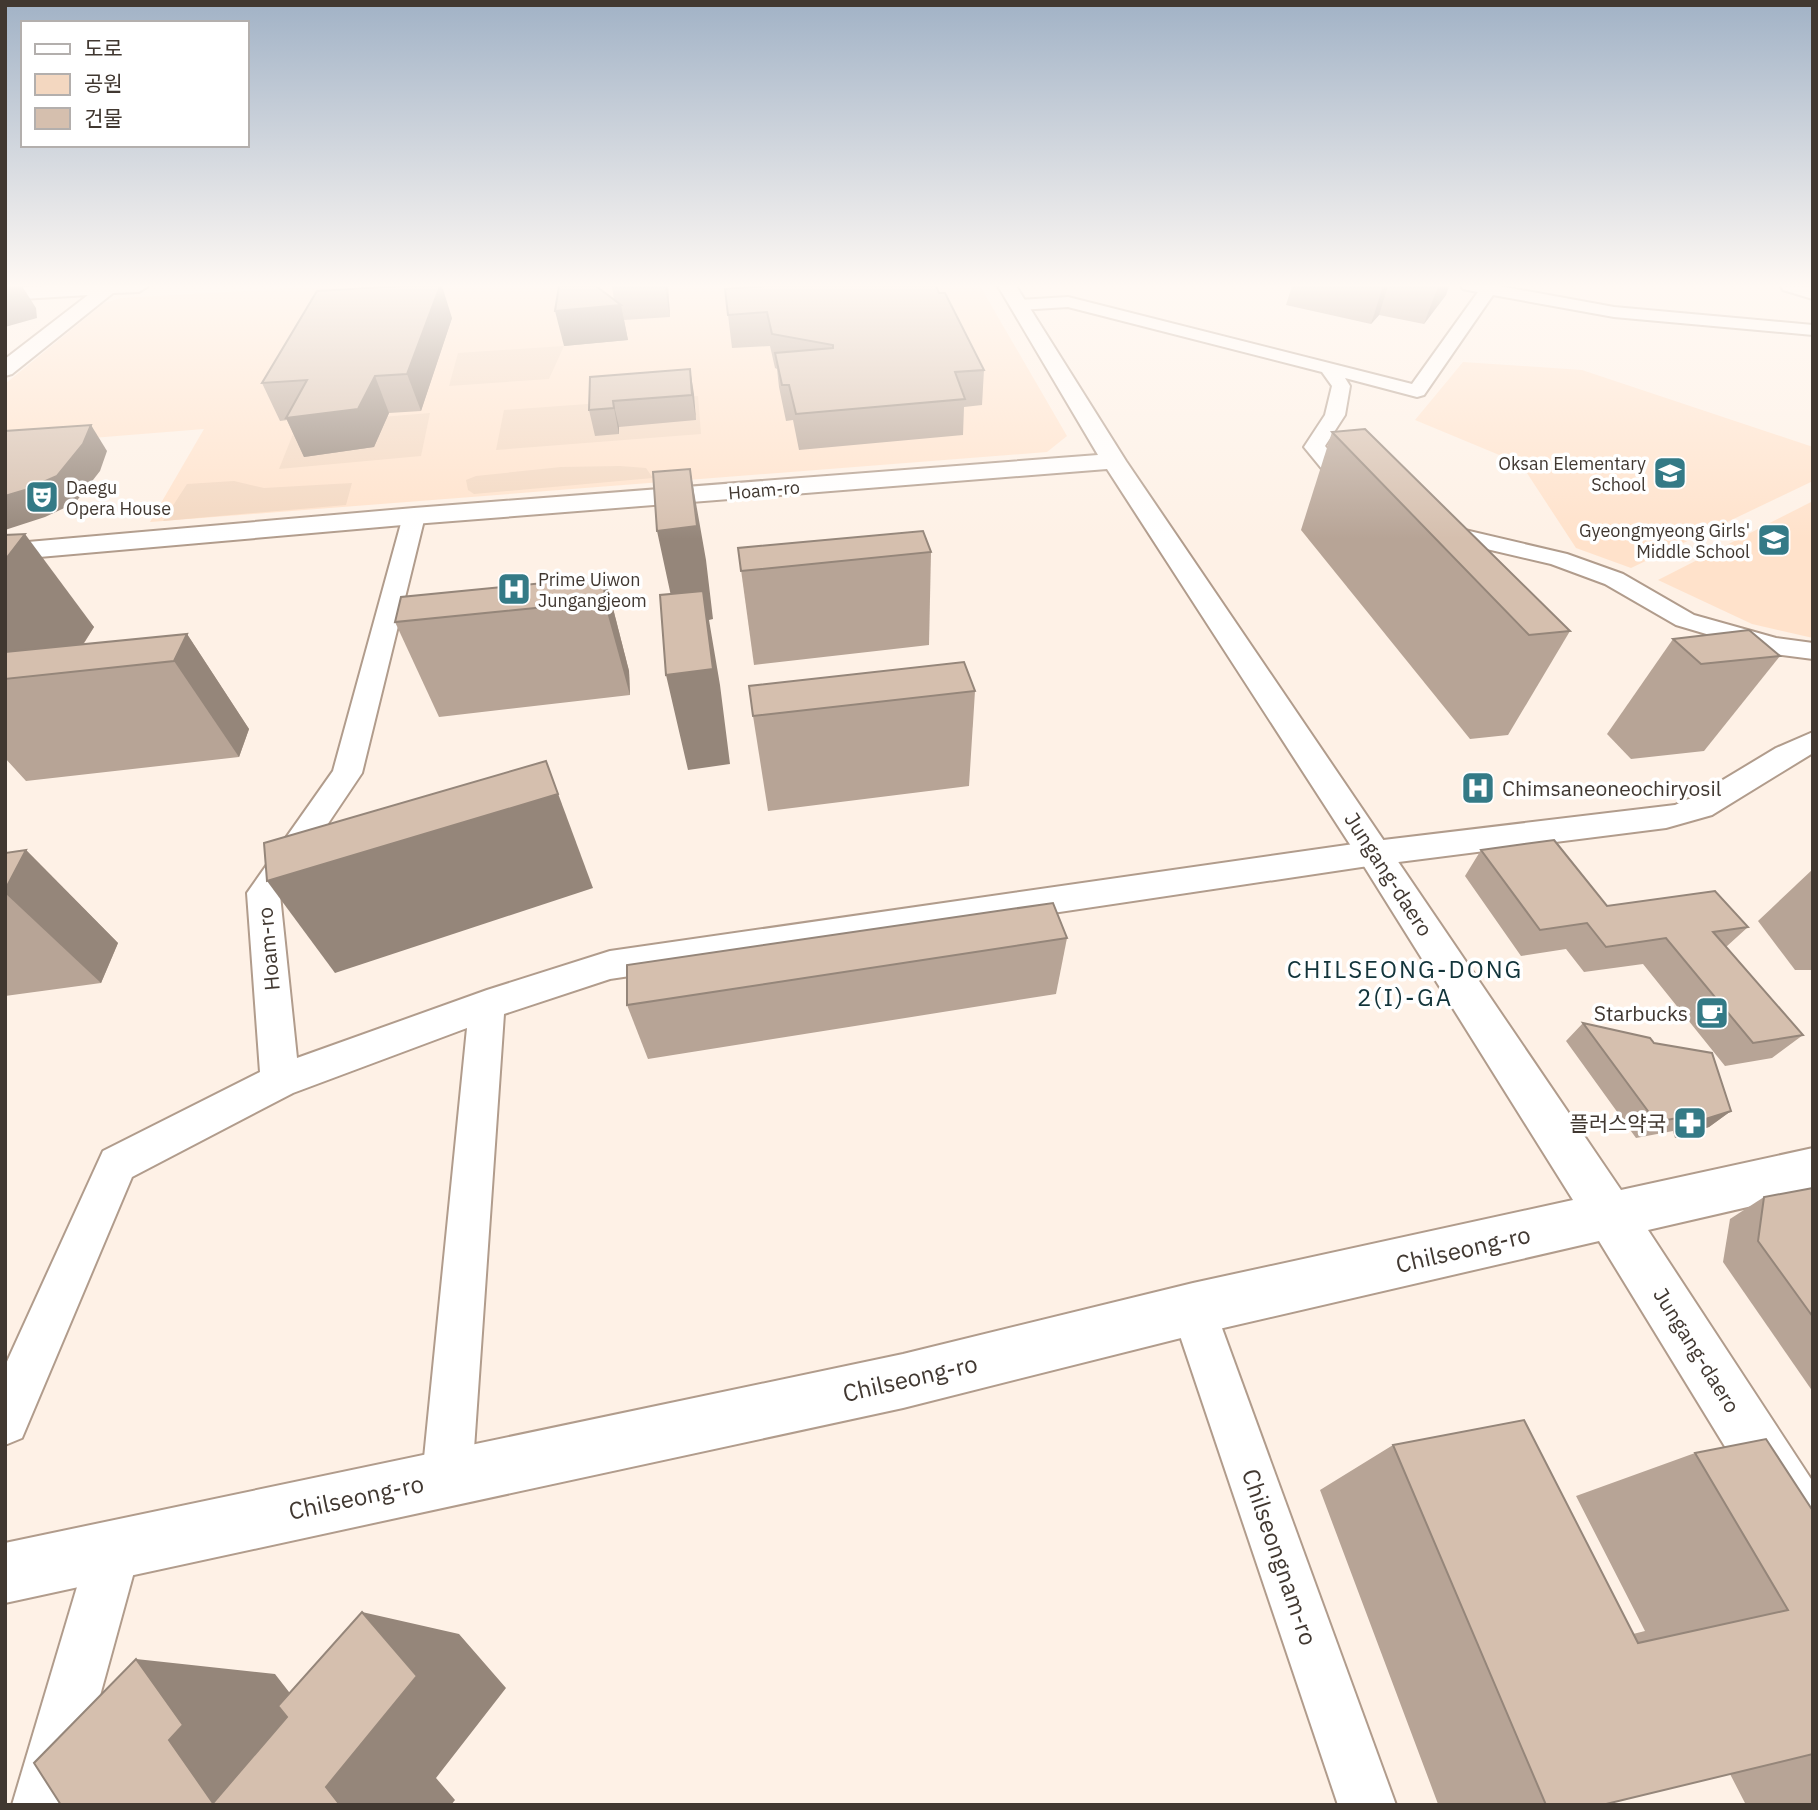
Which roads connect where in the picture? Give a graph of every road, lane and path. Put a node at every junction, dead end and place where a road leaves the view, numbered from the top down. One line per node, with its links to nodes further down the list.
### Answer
1 (1059, 370): 5 (main road, Jungang-daero)
2 (1330, 370): 6 (street)
3 (1343, 370): 4 (street)
4 (1432, 370)
5 (1114, 461): 7 (main road, Hoam-ro); 12 (main road, Jungang-daero)
6 (1368, 503)
7 (414, 516): 9 (main road, Hoam-ro); 14 (street, Hoam-ro)
8 (1416, 524): 10 (street)
9 (5, 552)
10 (1813, 651)
11 (1813, 741): 12 (street)
12 (1375, 853): 13 (street); 16 (main road, Jungang-daero)
13 (486, 1005): 14 (street); 19 (street)
14 (280, 1081): 18 (street)
15 (1813, 1170): 16 (main road, Chilseong-ro)
16 (1611, 1216): 17 (main road, Chilseong-ro); 20 (main road, Jungang-daero)
17 (1193, 1309): 19 (main road, Chilseong-ro); 24 (street, Chilseongnam-ro)
18 (5, 1421)
19 (447, 1478): 21 (main road, Chilseong-ro)
20 (1813, 1535)
21 (114, 1549): 22 (main road, Chilseong-ro); 23 (street)
22 (5, 1573)
23 (41, 1805)
24 (1367, 1805)

